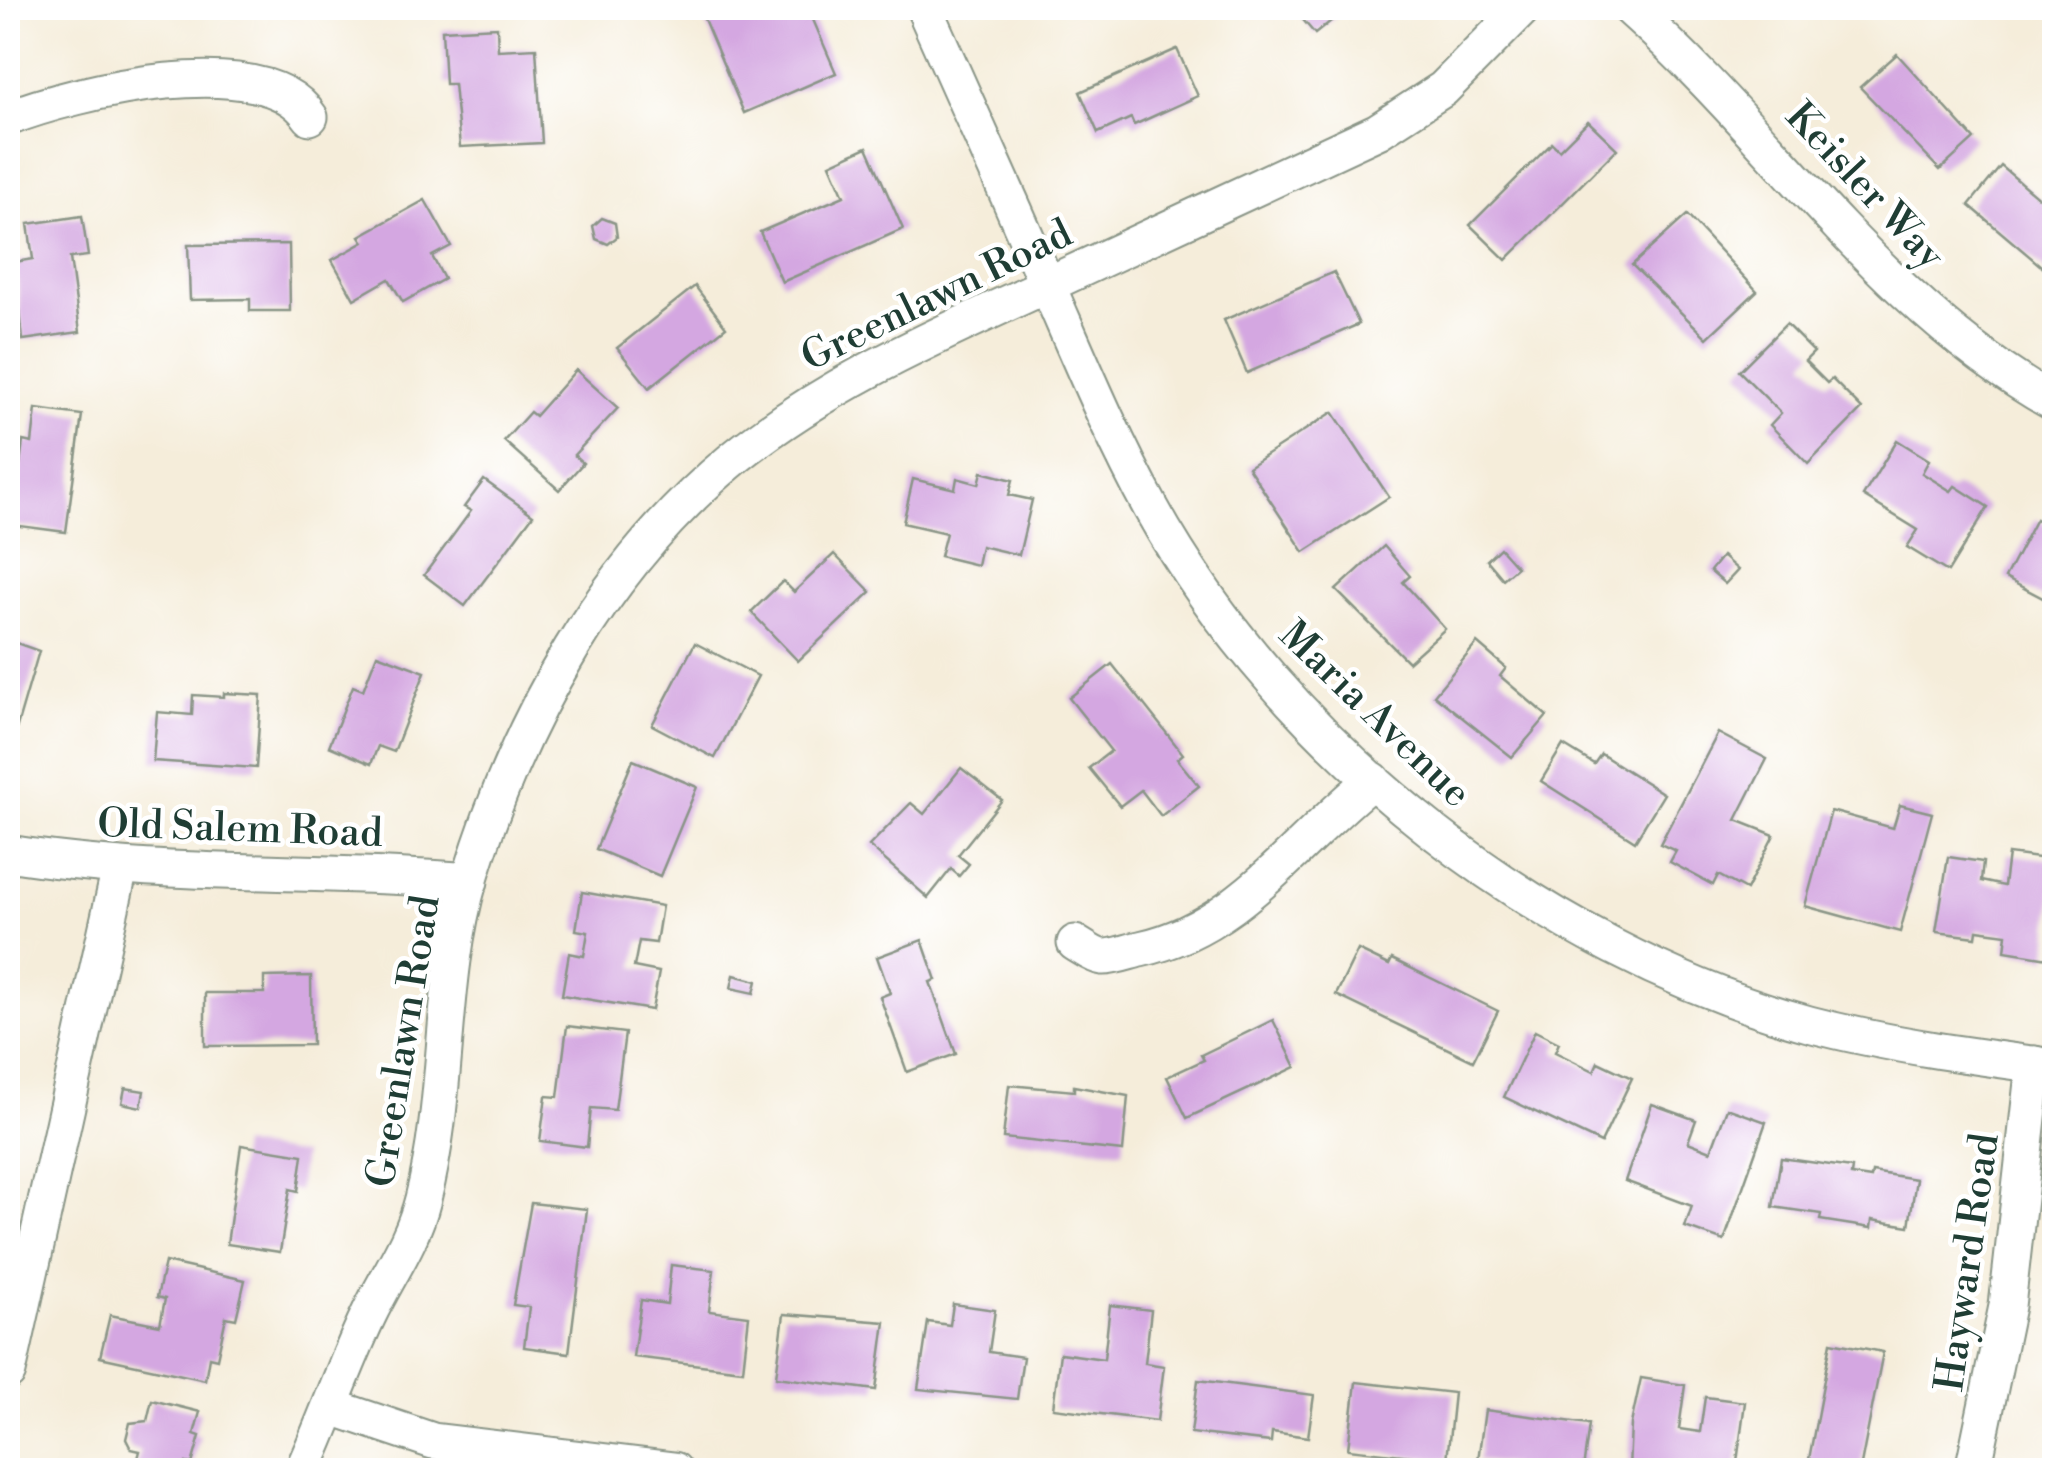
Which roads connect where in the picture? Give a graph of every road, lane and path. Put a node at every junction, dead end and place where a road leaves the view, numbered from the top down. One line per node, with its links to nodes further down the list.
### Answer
1 (924, 8): 6 (street, Maria Avenue)
2 (1523, 8): 6 (street, Greenlawn Road)
3 (1630, 8): 7 (street, Keisler Way)
4 (8, 118): 5 (street)
5 (310, 118)
6 (1047, 284): 8 (street, Maria Avenue); 11 (street, Greenlawn Road)
7 (2054, 404)
8 (1373, 780): 12 (street); 13 (street, Maria Avenue)
9 (8, 853): 10 (street, Old Salem Road)
10 (120, 868): 11 (street, Old Salem Road); 14 (street)
11 (470, 881): 15 (street, Greenlawn Road)
12 (1075, 943)
13 (2044, 1065): 18 (street, Hayward Road)
14 (8, 1372)
15 (332, 1406): 16 (street, Greenlawn Road); 17 (street)
16 (303, 1470)
17 (674, 1470)
18 (1973, 1470)

